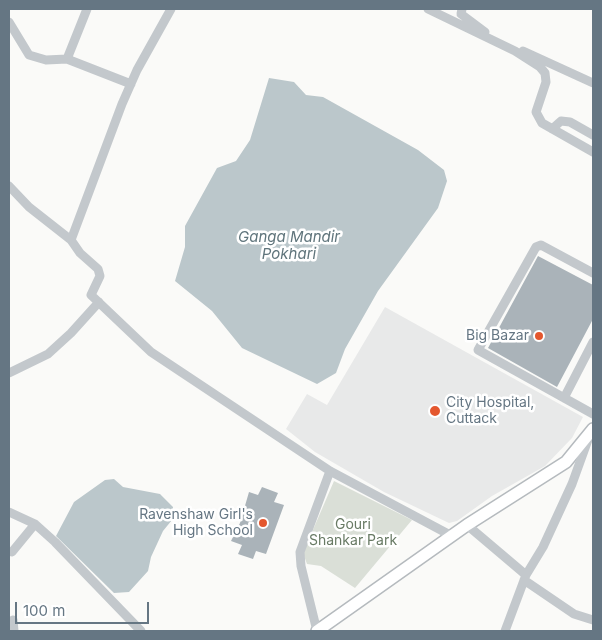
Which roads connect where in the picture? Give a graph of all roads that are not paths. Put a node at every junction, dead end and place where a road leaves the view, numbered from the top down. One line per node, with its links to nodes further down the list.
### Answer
1 (87, 9): 6 (street)
2 (171, 9): 8 (street)
3 (428, 9): 9 (street)
4 (462, 9): 7 (street)
5 (9, 22): 6 (street)
6 (67, 59): 8 (street)
7 (593, 83)
8 (131, 84): 13 (street)
9 (552, 129): 10 (street); 11 (street)
10 (593, 135)
11 (593, 152)
12 (9, 186): 13 (street)
13 (70, 240): 15 (street)
14 (593, 273): 18 (street)
15 (99, 302): 17 (street); 21 (street)
16 (593, 342): 18 (street)
17 (9, 373)
18 (564, 398): 19 (street)
19 (593, 414)
20 (592, 432): 24 (main road); 27 (street)
21 (330, 471): 25 (street); 32 (street)
22 (9, 512): 23 (street)
23 (35, 524): 26 (street); 31 (street)
24 (467, 525): 25 (main road); 27 (street)
25 (452, 536): 32 (main road)
26 (12, 552)
27 (525, 578): 28 (street); 33 (street)
28 (593, 618)
29 (13, 620): 30 (street)
30 (14, 631)
31 (141, 631)
32 (317, 631)
33 (505, 631)

